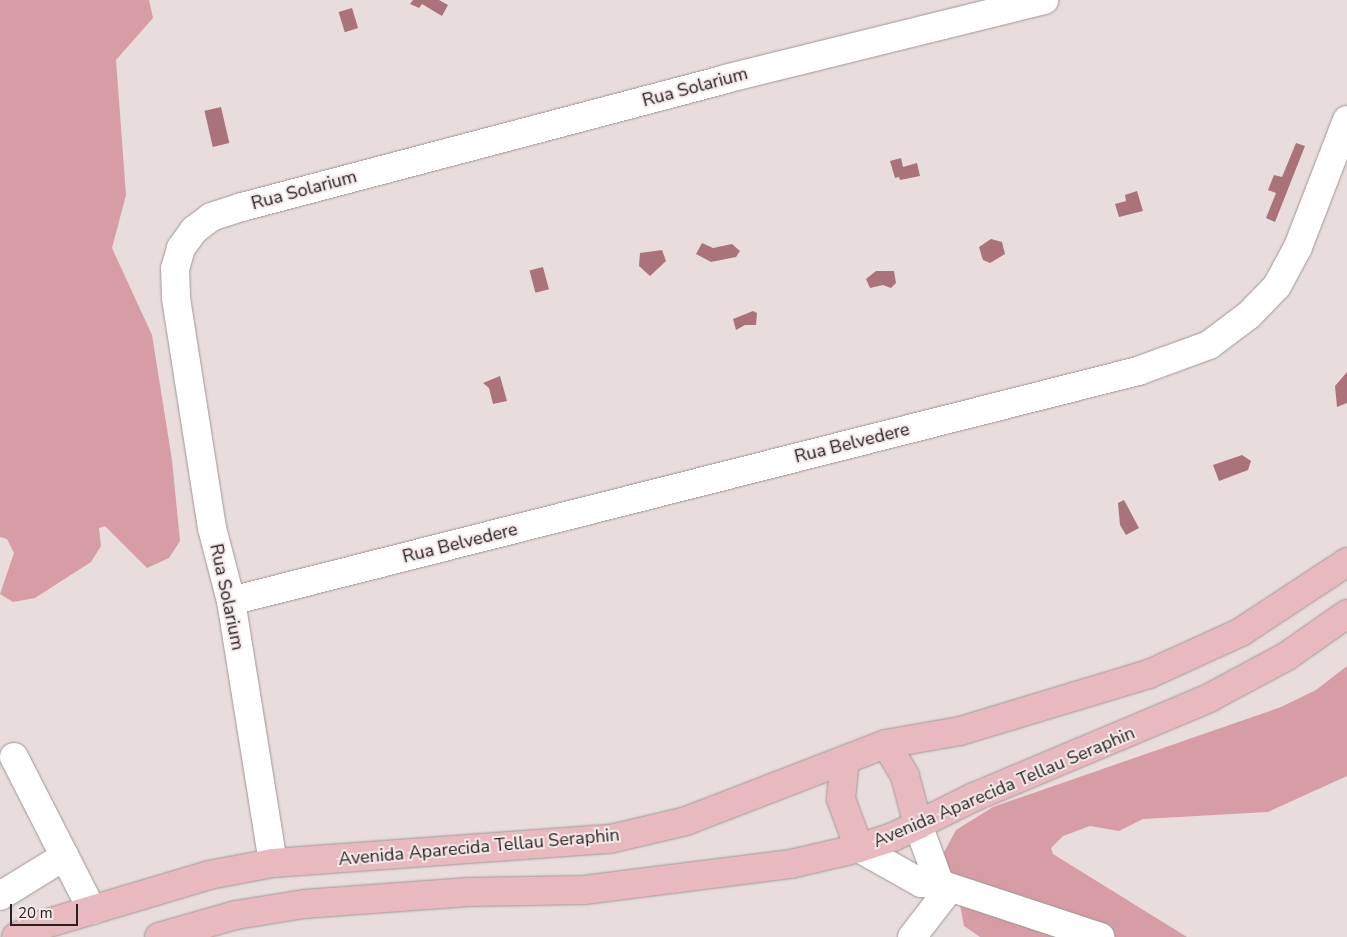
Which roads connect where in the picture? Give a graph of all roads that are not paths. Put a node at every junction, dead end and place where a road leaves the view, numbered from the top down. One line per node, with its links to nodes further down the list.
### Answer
1 (1044, 0): 4 (street, Rua Solarium)
2 (1347, 120): 4 (street, Rua Belvedere)
3 (1347, 562): 6 (main road, Avenida Aparecida Tellau Seraphin)
4 (231, 601): 12 (street, Rua Solarium)
5 (1347, 614): 9 (main road, Avenida Aparecida Tellau Seraphin)
6 (886, 744): 8 (main road, Avenida Aparecida Tellau Seraphin); 9 (main road)
7 (14, 757): 11 (street)
8 (845, 760): 10 (main road); 12 (main road, Avenida Aparecida Tellau Seraphin)
9 (918, 825): 10 (main road, Avenida Aparecida Tellau Seraphin); 13 (street)
10 (859, 848): 13 (street); 17 (main road, Avenida Aparecida Tellau Seraphin)
11 (65, 856): 14 (street); 15 (street)
12 (273, 863): 15 (main road, Avenida Aparecida Tellau Seraphin)
13 (945, 886): 18 (street); 19 (street)
14 (0, 896)
15 (92, 910): 16 (main road, Avenida Aparecida Tellau Seraphin)
16 (16, 937)
17 (159, 937)
18 (912, 937)
19 (1100, 937)

